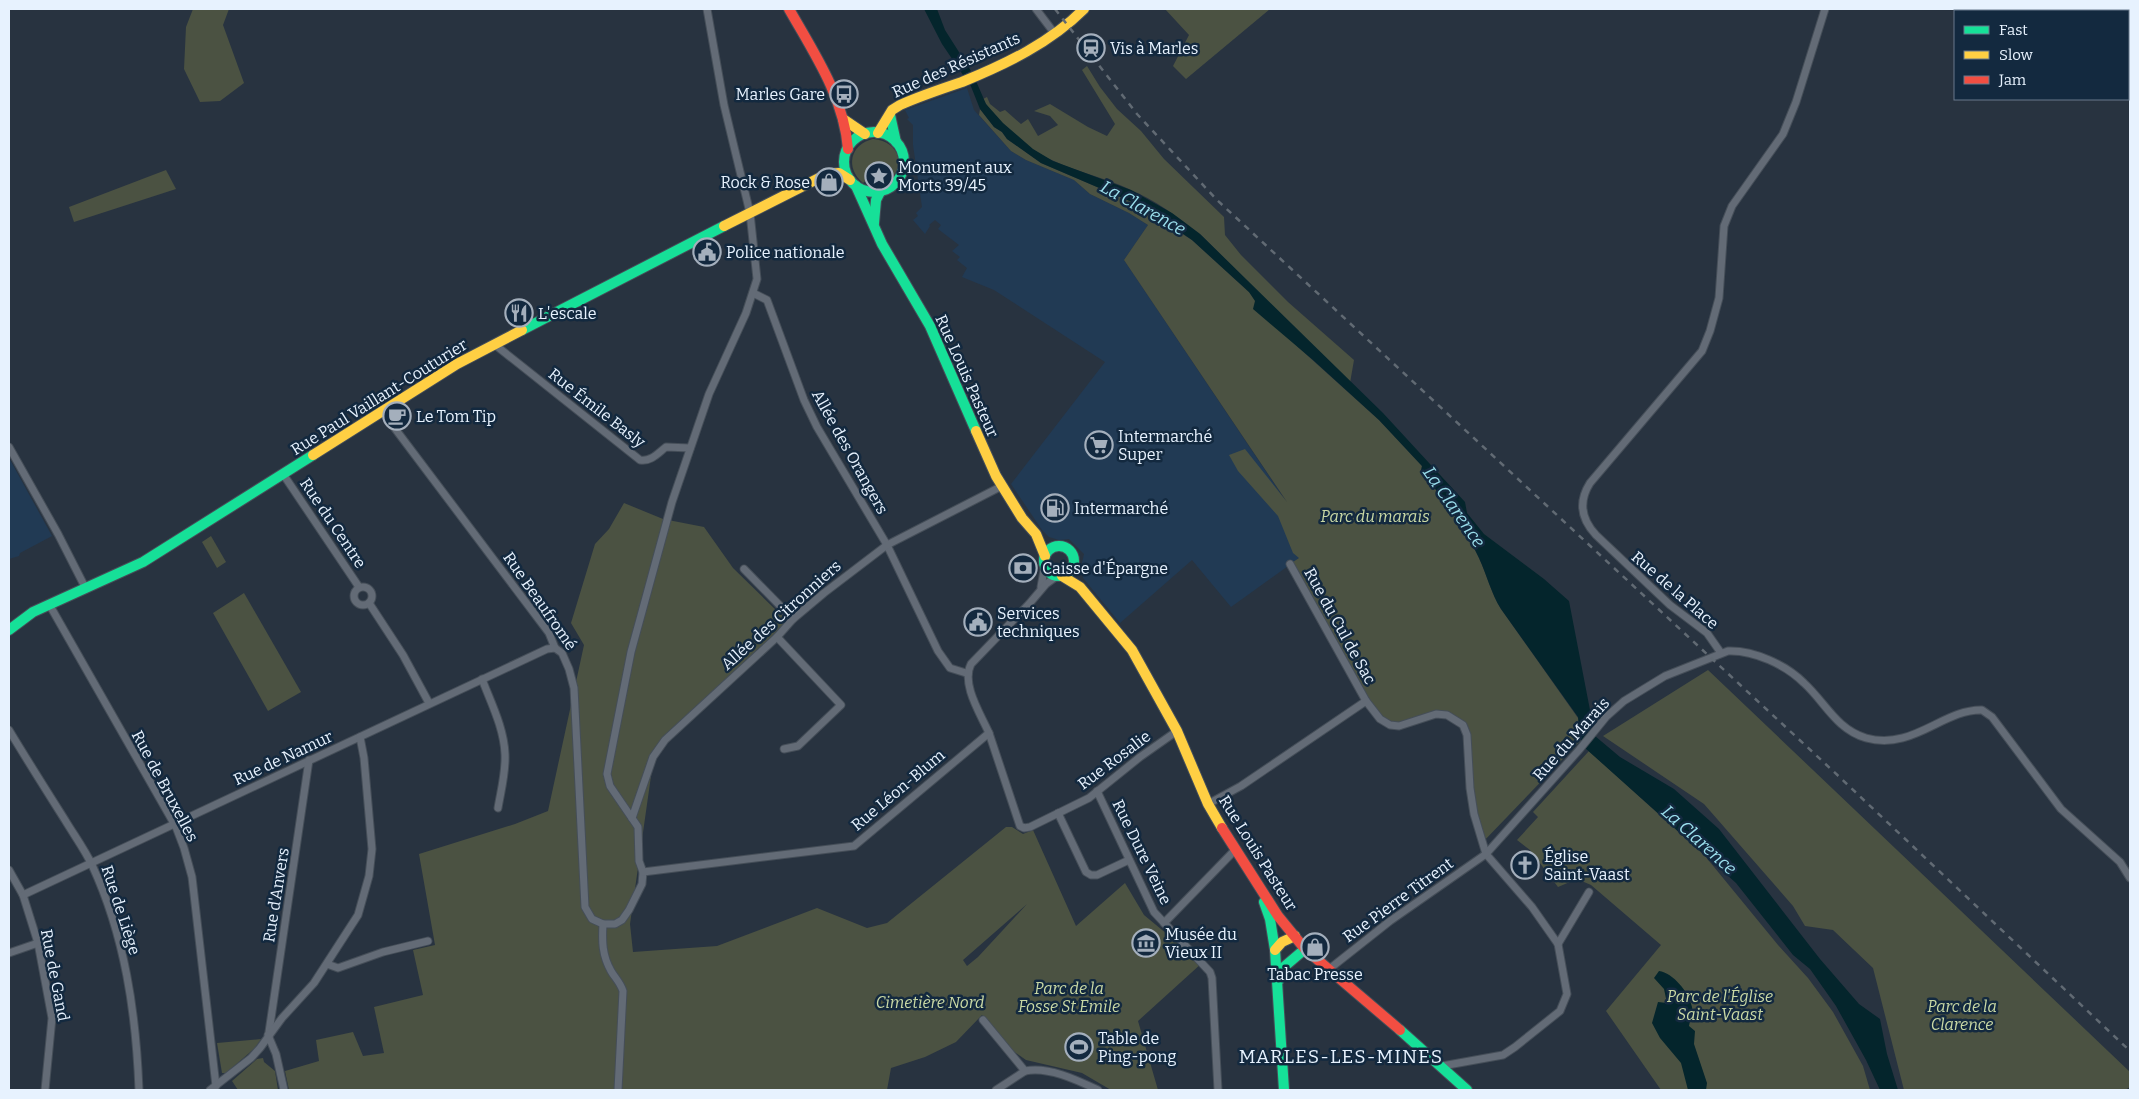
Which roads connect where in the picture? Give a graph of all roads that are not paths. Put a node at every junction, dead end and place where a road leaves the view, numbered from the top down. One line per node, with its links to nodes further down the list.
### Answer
1 (707, 9): 16 (street)
2 (789, 9): 8 (main road)
3 (1036, 9): 6 (street)
4 (1084, 9): 6 (main road, Rue des Résistants)
5 (1825, 9): 43 (street, Rue de la Place)
6 (1055, 34): 7 (main road, Rue des Résistants)
7 (890, 115): 9 (main road, Rue des Résistants); 11 (main road)
8 (843, 119): 10 (main road); 12 (main road)
9 (878, 133): 10 (main road); 11 (main road)
10 (865, 134): 12 (main road)
11 (896, 142): 15 (main road)
12 (847, 152): 13 (main road, Rue Paul Vaillant-Couturier); 14 (main road)
13 (827, 174): 14 (main road); 16 (main road, Rue Paul Vaillant-Couturier)
14 (853, 183): 15 (main road); 17 (main road, Rue Louis Pasteur)
15 (880, 192): 17 (main road)
16 (750, 213): 18 (street); 19 (main road, Rue Paul Vaillant-Couturier)
17 (874, 227): 24 (main road, Rue Louis Pasteur)
18 (754, 293): 22 (street); 26 (street, Allée des Orangers)
19 (494, 344): 20 (main road, Rue Paul Vaillant-Couturier); 22 (street, Rue Émile Basly)
20 (381, 410): 23 (main road, Rue Paul Vaillant-Couturier); 42 (street, Rue Beaufromé)
21 (9, 447): 35 (street)
22 (690, 448): 58 (street)
23 (284, 474): 33 (street, Rue du Centre); 35 (main road, Rue Paul Vaillant-Couturier)
24 (1002, 486): 25 (main road, Rue Louis Pasteur); 26 (street, Allée des Citronniers)
25 (1036, 534): 27 (main road, Rue Louis Pasteur); 28 (main road, Rue Louis Pasteur)
26 (887, 545): 39 (street, Allée des Citronniers); 44 (street, Allée des Orangers)
27 (1058, 546): 28 (main road); 31 (main road)
28 (1045, 560): 32 (main road); 36 (street)
29 (1290, 564): 46 (street, Rue du Cul de Sac)
30 (744, 568): 39 (street)
31 (1072, 569): 32 (main road); 34 (main road, Rue Louis Pasteur)
32 (1059, 576): 34 (main road, Rue Louis Pasteur); 36 (street)
33 (359, 587): 37 (street); 37 (street)
34 (1080, 587): 49 (main road, Rue Louis Pasteur)
35 (86, 589): 38 (main road, Rue Paul Vaillant-Couturier)
36 (1041, 590): 44 (street)
37 (369, 603): 47 (street)
38 (49, 604): 40 (main road, Rue Paul Vaillant-Couturier); 59 (street, Rue de Bruxelles)
39 (793, 619): 41 (street, Allée des Citronniers)
40 (9, 630)
41 (777, 636): 52 (street); 58 (street, Allée des Citronniers)
42 (555, 648): 45 (street, Rue de Namur); 71 (street, Rue Beaufromé)
43 (1722, 653): 61 (street, Rue du Marais); 66 (street, Rue de la Place)
44 (966, 673): 50 (street)
45 (482, 679): 47 (street, Rue de Namur); 56 (street)
46 (1366, 701): 55 (street); 61 (street, Rue du Cul de Sac)
47 (429, 703): 51 (street, Rue de Namur)
48 (9, 730): 63 (street, Rue de Liège)
49 (1177, 731): 54 (street, Rue Rosalie); 55 (main road, Rue Louis Pasteur)
50 (989, 733): 57 (street, Rue Rosalie); 65 (street, Rue Léon-Blum)
51 (360, 737): 53 (street, Rue de Namur); 79 (street)
52 (784, 749)
53 (309, 760): 59 (street, Rue de Namur); 83 (street, Rue d'Anvers)
54 (1097, 791): 57 (street, Rue Rosalie); 62 (street, Rue Dure Veine)
55 (1208, 804): 60 (main road, Rue Louis Pasteur)
56 (498, 808)
57 (1058, 813): 62 (street)
58 (632, 818): 65 (street)
59 (174, 824): 63 (street, Rue de Namur); 86 (street, Rue de Bruxelles)
60 (1234, 850): 67 (main road, Rue Louis Pasteur); 70 (street)
61 (1486, 854): 75 (street); 80 (street, Rue Pierre Titrent)
62 (1129, 860): 70 (street, Rue Dure Veine)
63 (92, 863): 69 (street, Rue de Namur); 88 (street, Rue de Liège)
64 (9, 870): 69 (street, Rue de Gand)
65 (643, 872): 71 (street)
66 (2130, 878)
67 (1261, 892): 72 (main road, Rue Louis Pasteur); 77 (main road)
68 (1590, 892): 75 (street)
69 (23, 896): 74 (street, Rue de Gand)
70 (1164, 923): 93 (street, Rue Dure Veine)
71 (603, 924): 90 (street)
72 (1295, 936): 76 (main road, Rue Louis Pasteur); 77 (main road)
73 (428, 941): 79 (street)
74 (38, 943): 78 (street); 87 (street, Rue de Gand)
75 (1558, 944): 84 (street)
76 (1305, 949): 80 (main road, Rue Louis Pasteur); 81 (main road)
77 (1275, 950): 81 (main road)
78 (9, 953)
79 (327, 964): 83 (street)
80 (1328, 970): 84 (main road, Rue Louis Pasteur)
81 (1278, 984): 94 (main road)
82 (983, 1020): 85 (street)
83 (268, 1035): 86 (street); 89 (street)
84 (1442, 1066): 95 (main road, Rue Louis Pasteur)
85 (1025, 1071): 91 (street); 92 (street)
86 (213, 1088)
87 (45, 1090)
88 (139, 1090)
89 (284, 1090)
90 (618, 1090)
91 (996, 1090)
92 (1098, 1090)
93 (1218, 1090)
94 (1284, 1090)
95 (1467, 1090)

